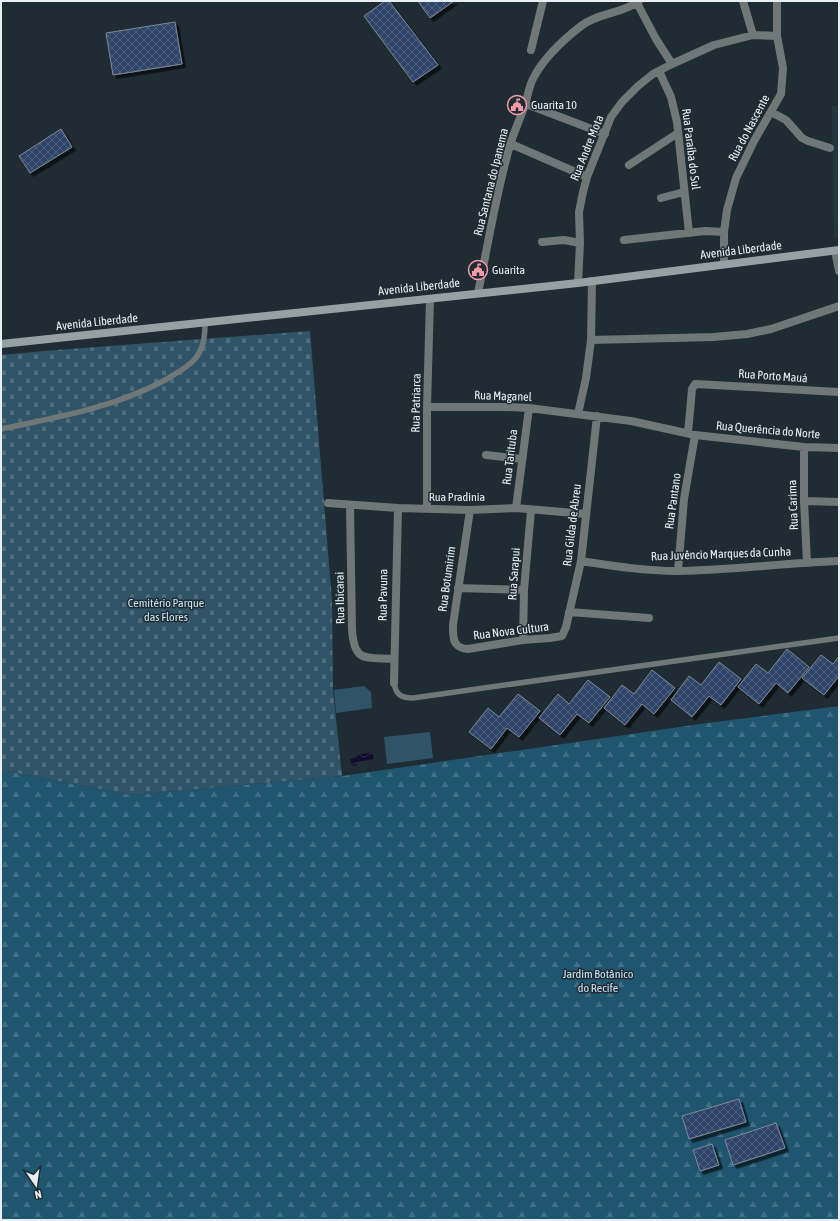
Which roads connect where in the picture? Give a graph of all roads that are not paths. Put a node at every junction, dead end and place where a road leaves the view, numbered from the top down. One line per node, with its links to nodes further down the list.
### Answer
1 (543, 1): 7 (street)
2 (743, 1): 5 (street)
3 (777, 1): 6 (street, Rua do Nascente)
4 (638, 2): 8 (street); 10 (street, Rua Santana do Ipanema)
5 (753, 35): 6 (street, Rua Andre Mota); 8 (street, Rua Andre Mota)
6 (777, 36): 11 (street, Rua do Nascente)
7 (531, 50)
8 (672, 64): 9 (street, Rua Andre Mota)
9 (659, 71): 12 (street, Rua Paraíba do Sul); 13 (street, Rua Andre Mota)
10 (526, 104): 13 (street); 14 (street, Rua Santana do Ipanema)
11 (771, 112): 15 (street); 20 (street, Rua do Nascente)
12 (678, 133): 16 (street); 18 (street, Rua Paraíba do Sul)
13 (605, 134): 17 (street, Rua Andre Mota)
14 (511, 144): 17 (street); 30 (street, Rua Santana do Ipanema)
15 (830, 148)
16 (629, 165)
17 (587, 177): 24 (street, Rua Andre Mota)
18 (684, 192): 19 (street); 21 (street, Rua Paraíba do Sul)
19 (661, 198)
20 (724, 232): 21 (street); 26 (street, Rua do Nascente)
21 (689, 233): 22 (street)
22 (624, 240)
23 (542, 242): 24 (street)
24 (580, 243): 29 (street, Rua Andre Mota)
25 (837, 250): 26 (main road, Avenida Liberdade); 27 (street)
26 (724, 264): 28 (main road, Avenida Liberdade)
27 (839, 271)
28 (592, 281): 29 (main road, Avenida Liberdade); 34 (street)
29 (578, 283): 30 (main road, Avenida Liberdade)
30 (478, 293): 31 (main road, Avenida Liberdade)
31 (430, 299): 33 (main road, Avenida Liberdade); 38 (street, Rua Patriarca)
32 (839, 306): 34 (street)
33 (206, 323): 35 (main road, Avenida Liberdade); 42 (lane)
34 (591, 340): 40 (street)
35 (1, 344)
36 (705, 384): 37 (street, Rua Porto Mauá); 43 (street, Rua Pantano)
37 (839, 392)
38 (427, 408): 39 (street, Rua Maganel); 53 (street, Rua Patriarca)
39 (529, 408): 40 (street, Rua Maganel); 47 (street, Rua Tarituba)
40 (578, 414): 41 (street, Rua Maganel)
41 (597, 416): 43 (street, Rua Maganel); 57 (street, Rua Gilda de Abreu)
42 (1, 429)
43 (692, 434): 44 (street, Rua Querência do Norte); 61 (street, Rua Pantano)
44 (804, 447): 45 (street, Rua Querência do Norte); 48 (street, Rua Carima)
45 (839, 448)
46 (486, 455): 47 (street)
47 (522, 459): 54 (street, Rua Tarituba)
48 (804, 501): 49 (street); 60 (street, Rua Carima)
49 (839, 502)
50 (328, 503): 51 (street, Rua Pradinia)
51 (350, 505): 52 (street, Rua Pradinia); 70 (street, Rua Ibicarai)
52 (398, 508): 53 (street, Rua Pradinia); 70 (street, Rua Pavuna)
53 (427, 508): 55 (street, Rua Pradinia)
54 (516, 508): 55 (street, Rua Pradinia); 56 (street, Rua Pradinia)
55 (470, 510): 62 (street, Rua Botumirim)
56 (531, 510): 57 (street, Rua Pradinia); 63 (street, Rua Sarapui)
57 (586, 514): 58 (street, Rua Gilda de Abreu)
58 (581, 561): 61 (street, Rua Juvêncio Marques da Cunha); 64 (street, Rua Gilda de Abreu)
59 (839, 561): 60 (street, Rua Juvêncio Marques da Cunha)
60 (807, 562): 61 (street, Rua Juvêncio Marques da Cunha)
61 (678, 571)
62 (458, 588): 63 (street); 69 (street, Rua Botumirim)
63 (524, 590): 68 (street, Rua Sarapui)
64 (569, 612): 65 (street); 66 (street, Rua Gilda de Abreu)
65 (649, 618)
66 (562, 636): 68 (street, Rua Nova Cultura)
67 (839, 638): 71 (lane)
68 (523, 640): 69 (street, Rua Nova Cultura)
69 (462, 648)
70 (394, 659): 71 (street, Rua Pavuna)
71 (394, 683)

